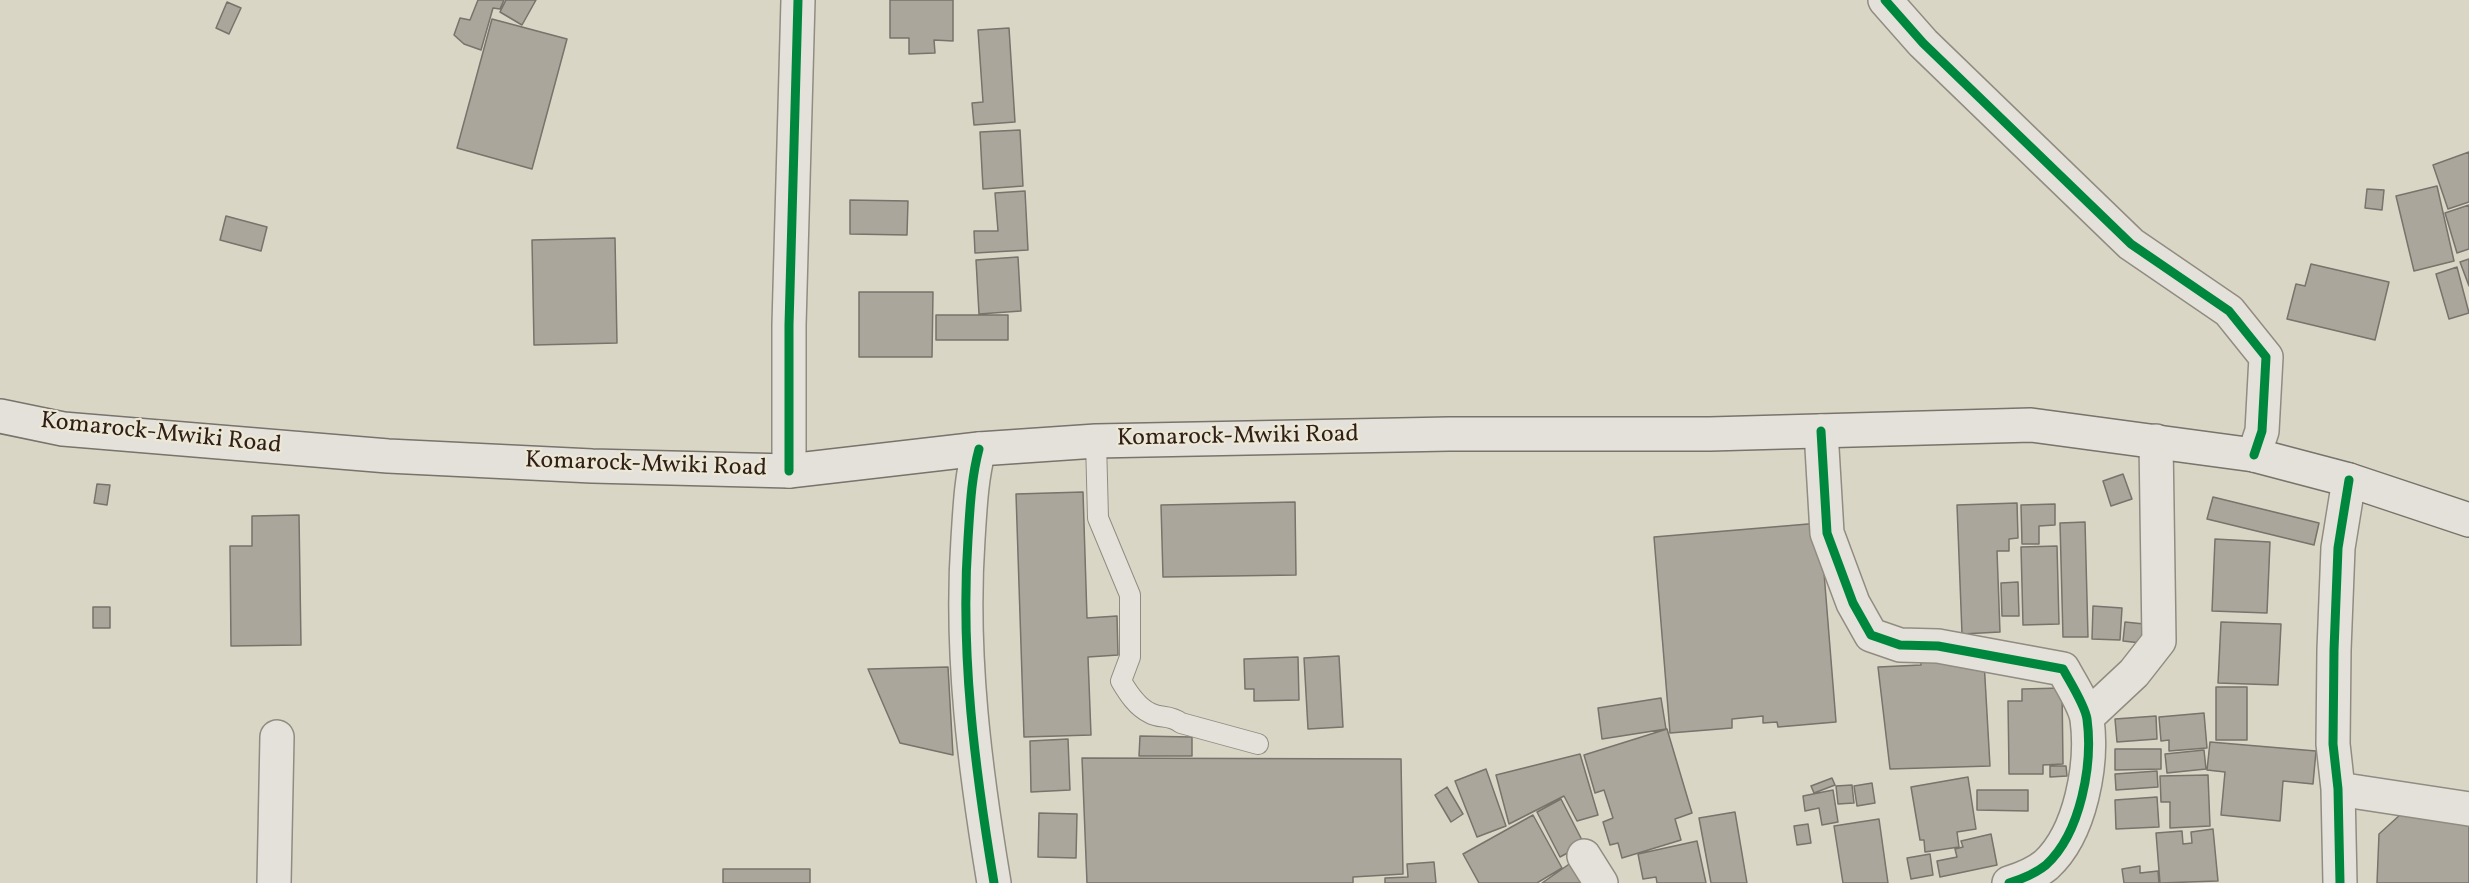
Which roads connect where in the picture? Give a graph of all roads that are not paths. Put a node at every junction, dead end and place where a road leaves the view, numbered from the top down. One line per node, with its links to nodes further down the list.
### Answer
1 (1885, 0): 8 (street)
2 (796, 2): 9 (street)
3 (0, 416): 9 (street, Komarock-Mwiki Road)
4 (1821, 431): 5 (street, Komarock-Mwiki Road); 6 (street, Komarock-Mwiki Road); 12 (street)
5 (1096, 441): 7 (street, Komarock-Mwiki Road); 14 (lane)
6 (2156, 441): 8 (street, Komarock-Mwiki Road); 12 (street)
7 (979, 449): 9 (street, Komarock-Mwiki Road); 20 (street)
8 (2254, 455): 10 (street, Komarock-Mwiki Road)
9 (789, 471)
10 (2349, 480): 11 (street, Komarock-Mwiki Road); 15 (street)
11 (2469, 520)
12 (2087, 717): 18 (street)
13 (278, 737): 19 (street)
14 (1258, 744)
15 (2338, 789): 16 (street); 23 (street)
16 (2469, 809)
17 (1584, 856): 21 (street)
18 (2047, 874): 22 (street)
19 (274, 883)
20 (994, 883)
21 (1601, 883)
22 (2009, 883)
23 (2340, 883)

